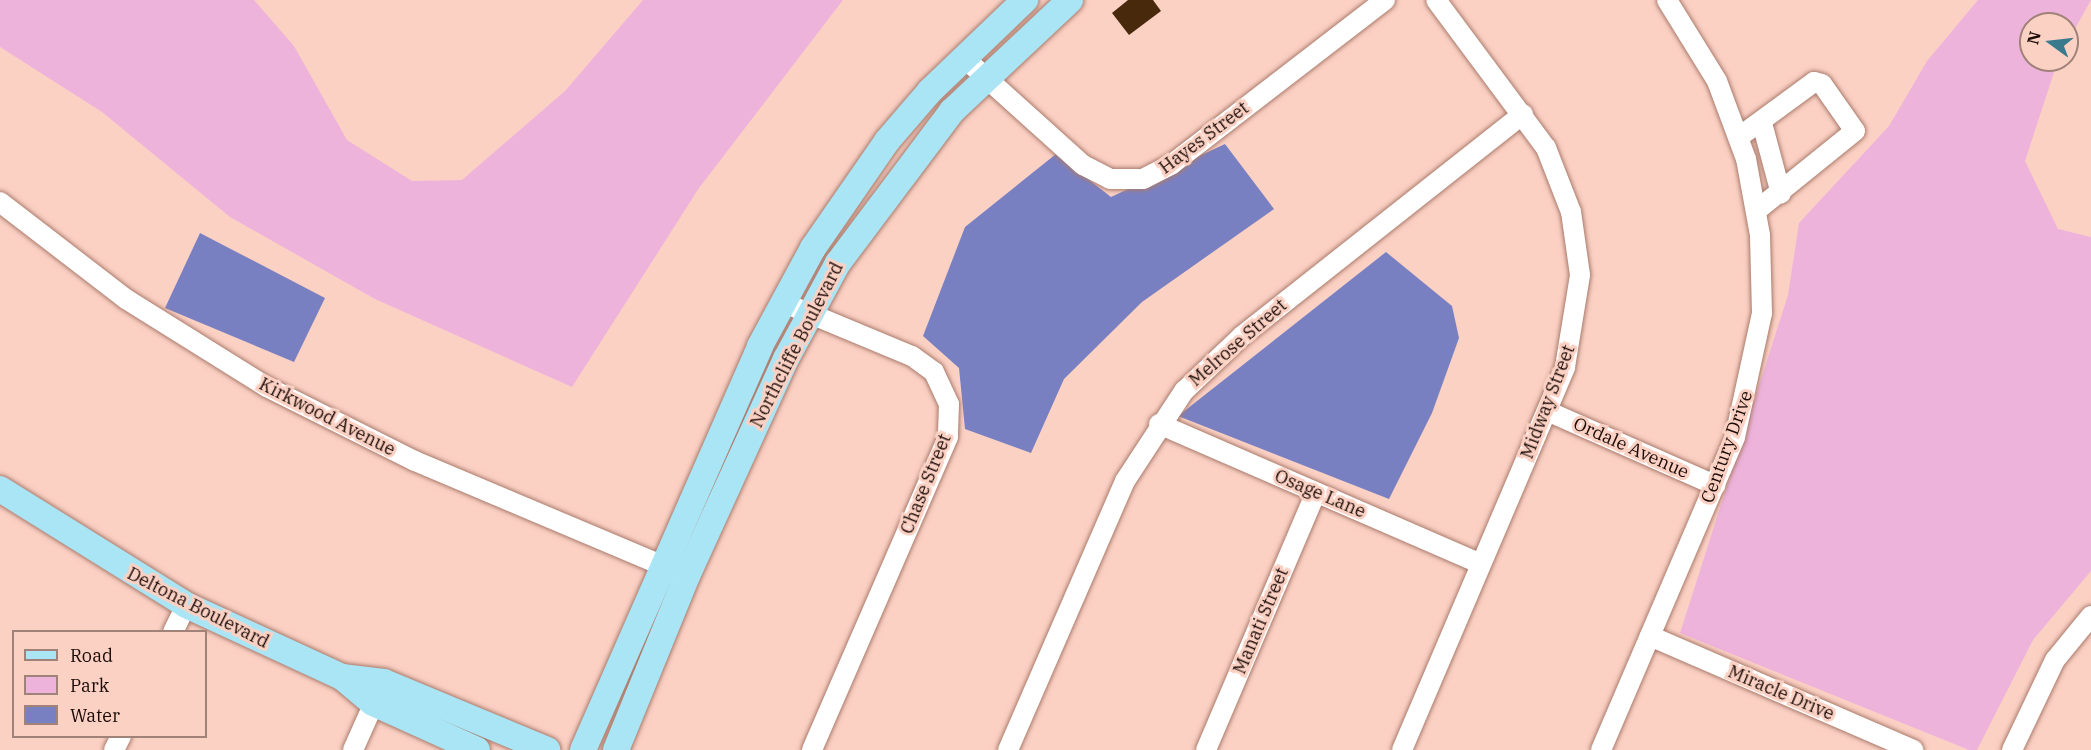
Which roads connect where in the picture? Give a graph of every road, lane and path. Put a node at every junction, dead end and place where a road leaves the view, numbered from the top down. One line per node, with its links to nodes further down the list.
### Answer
1 (1025, 0): 6 (main road, Northcliffe Boulevard)
2 (1070, 0): 7 (main road, Northcliffe Boulevard)
3 (1385, 0): 7 (street, Hayes Street)
4 (1436, 0): 8 (street, Midway Street)
5 (1670, 1): 10 (street, Century Drive)
6 (963, 57): 7 (street, Hayes Street); 14 (main road, Northcliffe Boulevard)
7 (983, 78): 15 (main road, Northcliffe Boulevard)
8 (1523, 114): 16 (street, Midway Street); 17 (street, Melrose Street)
9 (1762, 123): 10 (street); 11 (street); 11 (street)
10 (1740, 137): 13 (street, Century Drive)
11 (1781, 194): 13 (street)
12 (0, 202): 22 (street, Kirkwood Avenue)
13 (1757, 210): 18 (street, Century Drive)
14 (782, 302): 15 (street, Chase Street); 22 (main road, Northcliffe Boulevard)
15 (809, 315): 22 (main road, Northcliffe Boulevard); 33 (street, Chase Street)
16 (1547, 411): 18 (street, Ordale Avenue); 21 (street, Midway Street)
17 (1159, 424): 20 (street, Osage Lane); 34 (street, Melrose Street)
18 (1715, 485): 26 (street, Century Drive)
19 (0, 489): 23 (main road, Deltona Boulevard)
20 (1316, 492): 21 (street, Osage Lane); 35 (street, Manati Street)
21 (1481, 564): 36 (street, Midway Street)
22 (676, 571): 31 (main road, Northcliffe Boulevard); 32 (main road, Northcliffe Boulevard)
23 (186, 605): 25 (street); 27 (main road, Deltona Boulevard)
24 (2091, 616): 39 (street)
25 (174, 630)
26 (1650, 636): 37 (street, Century Drive); 38 (street, Miracle Drive)
27 (379, 693): 28 (street); 29 (main road, Deltona Boulevard); 30 (main road, Deltona Boulevard)
28 (353, 750)
29 (477, 750)
30 (547, 750)
31 (583, 750)
32 (616, 750)
33 (812, 750)
34 (1008, 750)
35 (1206, 750)
36 (1402, 750)
37 (1601, 750)
38 (1913, 750)
39 (2012, 750)

